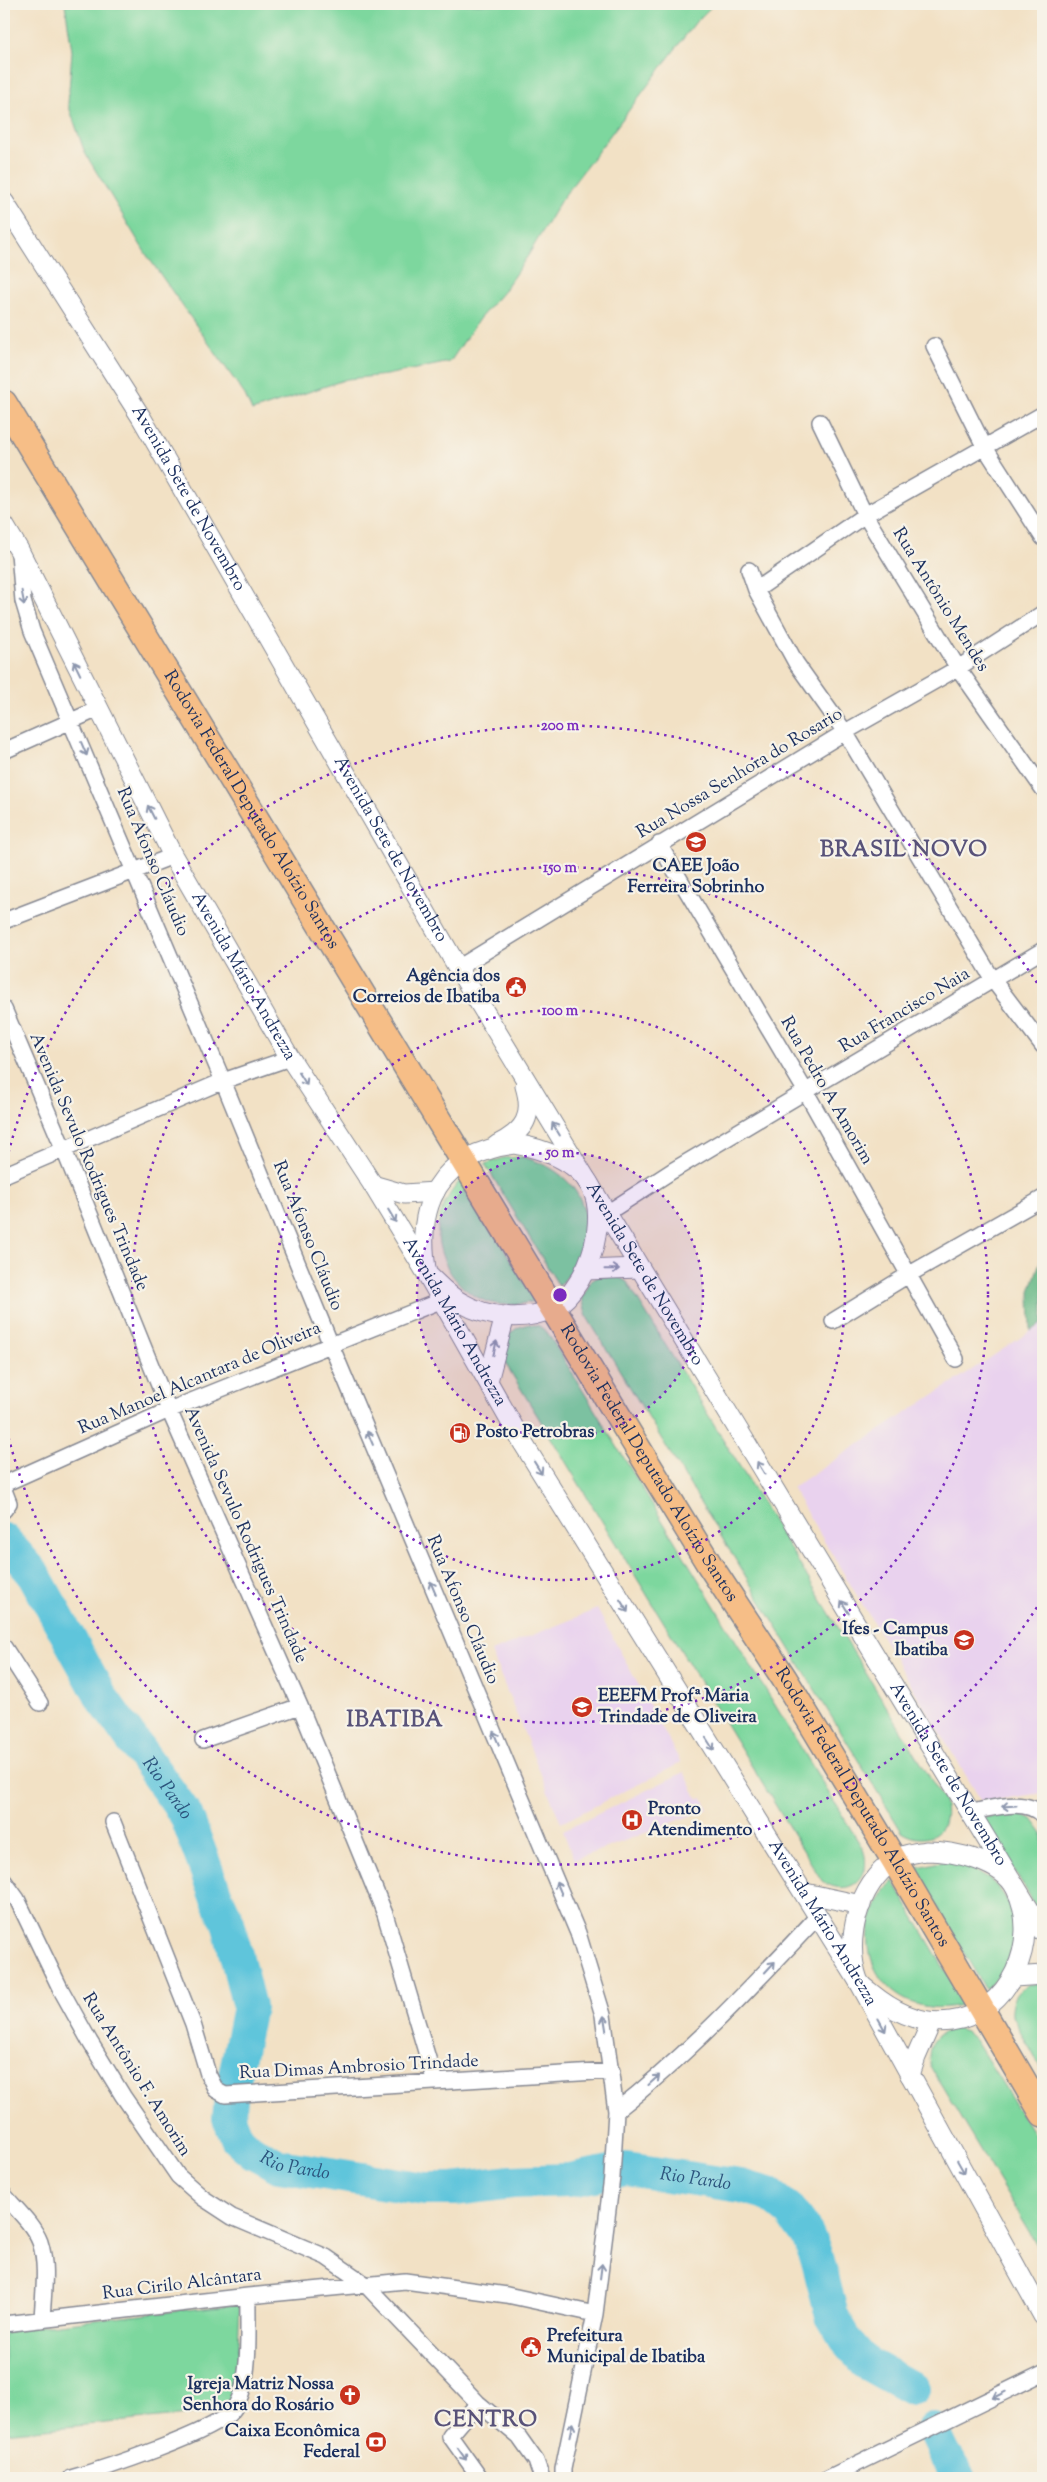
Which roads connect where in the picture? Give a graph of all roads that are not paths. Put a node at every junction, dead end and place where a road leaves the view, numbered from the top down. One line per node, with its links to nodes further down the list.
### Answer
1 (4, 202): 25 (street, Avenida Sete de Novembro)
2 (934, 346): 6 (street)
3 (4, 403): 35 (highway, Rodovia Federal Deputado Aloízio Santos)
4 (1043, 414): 6 (street)
5 (820, 422): 7 (street, Rua Antônio Mendes)
6 (984, 446): 7 (street); 9 (street)
7 (865, 515): 12 (street); 14 (street, Rua Antônio Mendes)
8 (4, 525): 10 (street, Avenida Mário Andrezza)
9 (1043, 538)
10 (13, 548): 15 (street, Avenida Mário Andrezza, one-way to 10); 16 (street, Rua Afonso Cláudio, one-way to 16)
11 (750, 570): 12 (street)
12 (756, 590): 17 (street)
13 (1043, 614): 14 (street, Rua Nossa Senhora do Rosario)
14 (958, 668): 17 (street, Rua Nossa Senhora do Rosario); 19 (street, Rua Antônio Mendes)
15 (98, 709): 16 (street); 21 (street, Avenida Mário Andrezza, one-way to 15)
16 (72, 721): 18 (street); 22 (street, Rua Afonso Cláudio, one-way to 22)
17 (845, 732): 20 (street, Rua Nossa Senhora do Rosario); 26 (street)
18 (4, 751)
19 (1043, 788)
20 (659, 844): 25 (street, Rua Nossa Senhora do Rosario); 32 (street, Rua Pedro A Amorim)
21 (173, 856): 22 (street); 29 (street, Avenida Mário Andrezza)
22 (134, 870): 23 (street); 31 (street, Rua Afonso Cláudio)
23 (4, 921)
24 (1043, 950): 26 (street, Rua Francisco Naia)
25 (458, 968): 30 (street, Avenida Sete de Novembro)
26 (993, 980): 28 (street); 32 (street, Rua Francisco Naia)
27 (4, 1009): 34 (street, Avenida Sevulo Rodrigues Trindade)
28 (1043, 1046)
29 (290, 1058): 31 (street); 37 (street, Avenida Mário Andrezza, one-way to 37)
30 (520, 1070): 33 (street); 38 (street, Avenida Sete de Novembro, one-way to 30)
31 (224, 1081): 34 (street); 50 (street, Rua Afonso Cláudio)
32 (806, 1092): 41 (street, Rua Francisco Naia); 45 (street, Rua Pedro A Amorim)
33 (492, 1147): 35 (street); 38 (street)
34 (64, 1150): 36 (street); 53 (street, Avenida Sevulo Rodrigues Trindade)
35 (463, 1160): 39 (street); 47 (highway, Rodovia Federal Deputado Aloízio Santos)
36 (4, 1175)
37 (373, 1185): 39 (street); 44 (street, Avenida Mário Andrezza, one-way to 44)
38 (591, 1186): 41 (street, Avenida Sete de Novembro); 43 (street)
39 (435, 1192): 44 (street)
40 (1043, 1198): 45 (street)
41 (607, 1213): 42 (street, Avenida Sete de Novembro)
42 (639, 1268): 43 (street, one-way to 42); 59 (street, Avenida Sete de Novembro, one-way to 42)
43 (585, 1270): 47 (street)
44 (427, 1274): 46 (street, Avenida Mário Andrezza); 48 (street)
45 (908, 1275): 49 (street); 51 (street, Rua Pedro A Amorim)
46 (440, 1301): 50 (street, Rua Manoel Alcantara de Oliveira); 52 (street, Avenida Mário Andrezza)
47 (554, 1308): 48 (street); 62 (highway, Rodovia Federal Deputado Aloízio Santos)
48 (505, 1316): 52 (street, one-way to 48)
49 (833, 1321)
50 (331, 1345): 53 (street, Rua Manoel Alcantara de Oliveira); 74 (street, Rua Afonso Cláudio, one-way to 50)
51 (956, 1359)
52 (488, 1381): 65 (street, Avenida Mário Andrezza, one-way to 65)
53 (169, 1410): 54 (street, Rua Manoel Alcantara de Oliveira); 57 (street, Avenida Sevulo Rodrigues Trindade)
54 (4, 1484)
55 (4, 1647): 56 (street)
56 (40, 1703)
57 (300, 1706): 58 (street); 76 (street, Avenida Sevulo Rodrigues Trindade)
58 (203, 1740)
59 (972, 1812): 60 (street, one-way to 59); 64 (street, Avenida Sete de Novembro)
60 (1043, 1816)
61 (113, 1822): 76 (street, Rua Dimas Ambrosio Trindade)
62 (894, 1860): 64 (street); 66 (street); 72 (highway, Rodovia Federal Deputado Aloízio Santos)
63 (4, 1881): 80 (street, Rua Antônio F. Amorim)
64 (1016, 1888): 68 (street, Avenida Sete de Novembro); 70 (street)
65 (805, 1893): 66 (street); 67 (street, Avenida Mário Andrezza)
66 (861, 1905): 71 (street)
67 (818, 1916): 71 (street, Avenida Mário Andrezza); 77 (street, one-way to 67)
68 (1043, 1932)
69 (1043, 1975): 70 (street)
70 (1014, 1977): 72 (street)
71 (859, 1982): 73 (street); 75 (street, Avenida Mário Andrezza, one-way to 75)
72 (983, 2010): 73 (street); 78 (highway, Rodovia Federal Deputado Aloízio Santos)
73 (931, 2023): 75 (street)
74 (612, 2071): 76 (street, Rua Dimas Ambrosio Trindade); 77 (street, Rua Afonso Cláudio)
75 (910, 2075): 83 (street, Avenida Mário Andrezza, one-way to 83)
76 (435, 2082)
77 (616, 2110): 82 (street, Rua Afonso Cláudio, one-way to 77)
78 (1043, 2114)
79 (4, 2195): 84 (street)
80 (365, 2284): 81 (street, Rua Cirilo Alcântara); 82 (street, Rua Cirilo Alcântara); 87 (street, Rua Antônio F. Amorim)
81 (248, 2296): 84 (street, Rua Cirilo Alcântara); 88 (street)
82 (595, 2314): 91 (street, Rua Afonso Cláudio, one-way to 82)
83 (1043, 2316)
84 (42, 2320): 85 (street, Rua Cirilo Alcântara)
85 (4, 2324)
86 (1043, 2373): 92 (street, one-way to 92)
87 (478, 2403): 89 (street, one-way to 89); 90 (street, Rua Antônio F. Amorim)
88 (71, 2478)
89 (480, 2478)
90 (542, 2478)
91 (563, 2478)
92 (828, 2478)

